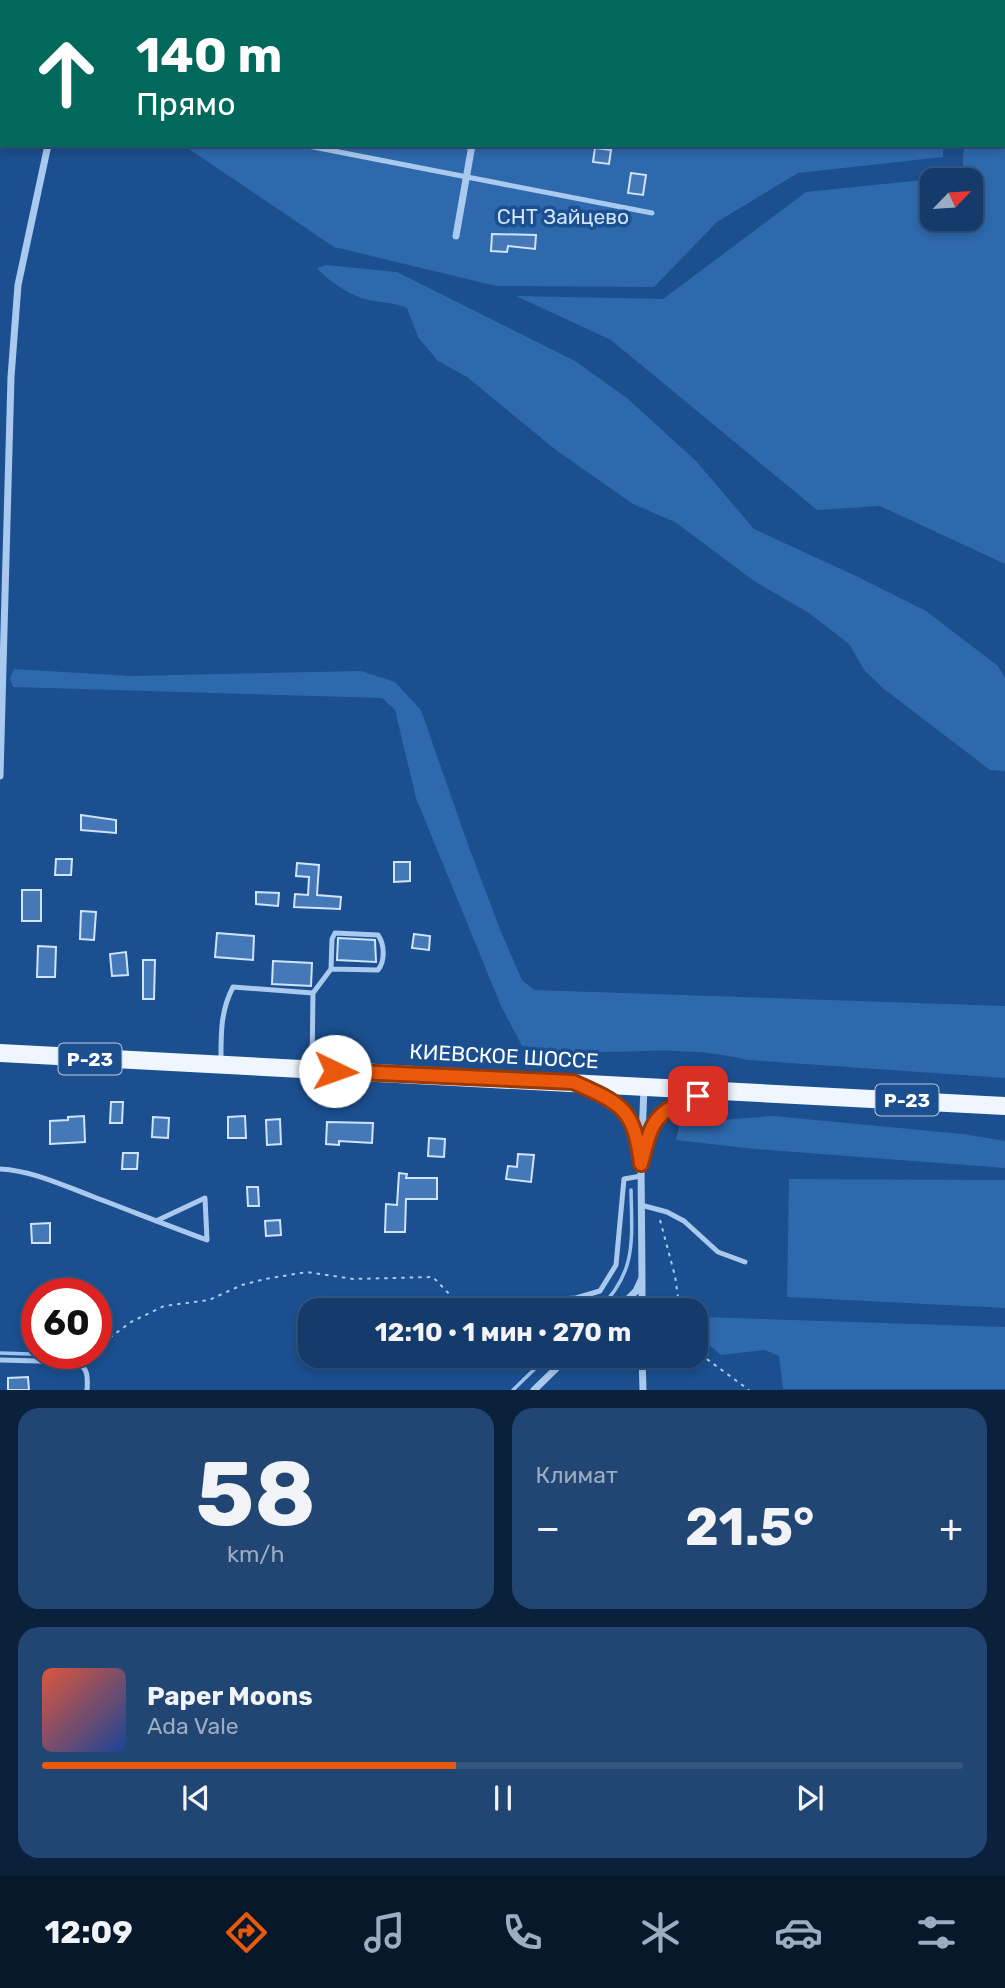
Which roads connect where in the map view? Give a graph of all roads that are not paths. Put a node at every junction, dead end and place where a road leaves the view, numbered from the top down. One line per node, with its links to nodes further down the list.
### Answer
1 (48, 147): 7 (street)
2 (313, 147): 4 (lane)
3 (472, 147): 4 (street)
4 (464, 178): 5 (lane); 6 (street)
5 (652, 214)
6 (456, 236)
7 (0, 776)
8 (331, 969): 8 (lane); 9 (lane)
9 (313, 993): 11 (lane); 12 (lane)
10 (0, 1053): 11 (main road, КИЕВСКОЕ ШОССЕ / Р-23)
11 (221, 1066): 12 (main road, КИЕВСКОЕ ШОССЕ / Р-23)
12 (312, 1070): 13 (main road, КИЕВСКОЕ ШОССЕ / Р-23)
13 (573, 1082): 14 (main road, КИЕВСКОЕ ШОССЕ / Р-23); 17 (street)
14 (644, 1087): 15 (main road, КИЕВСКОЕ ШОССЕ / Р-23); 17 (street)
15 (809, 1095): 16 (main road, КИЕВСКОЕ ШОССЕ / Р-23); 17 (street)
16 (1005, 1105)
17 (641, 1164): 19 (street)
18 (0, 1169): 21 (lane)
19 (641, 1177): 20 (street); 24 (lane)
20 (640, 1205): 22 (lane); 23 (street)
21 (156, 1221): 21 (lane)
22 (745, 1262)
23 (642, 1278): 25 (street); 26 (street)
24 (576, 1298)
25 (628, 1298)
26 (642, 1298)
27 (0, 1360): 28 (lane)
28 (21, 1361)
29 (557, 1368): 33 (street)
30 (642, 1368): 34 (street)
31 (86, 1369): 32 (lane)
32 (87, 1390)
33 (534, 1390)
34 (643, 1390)

